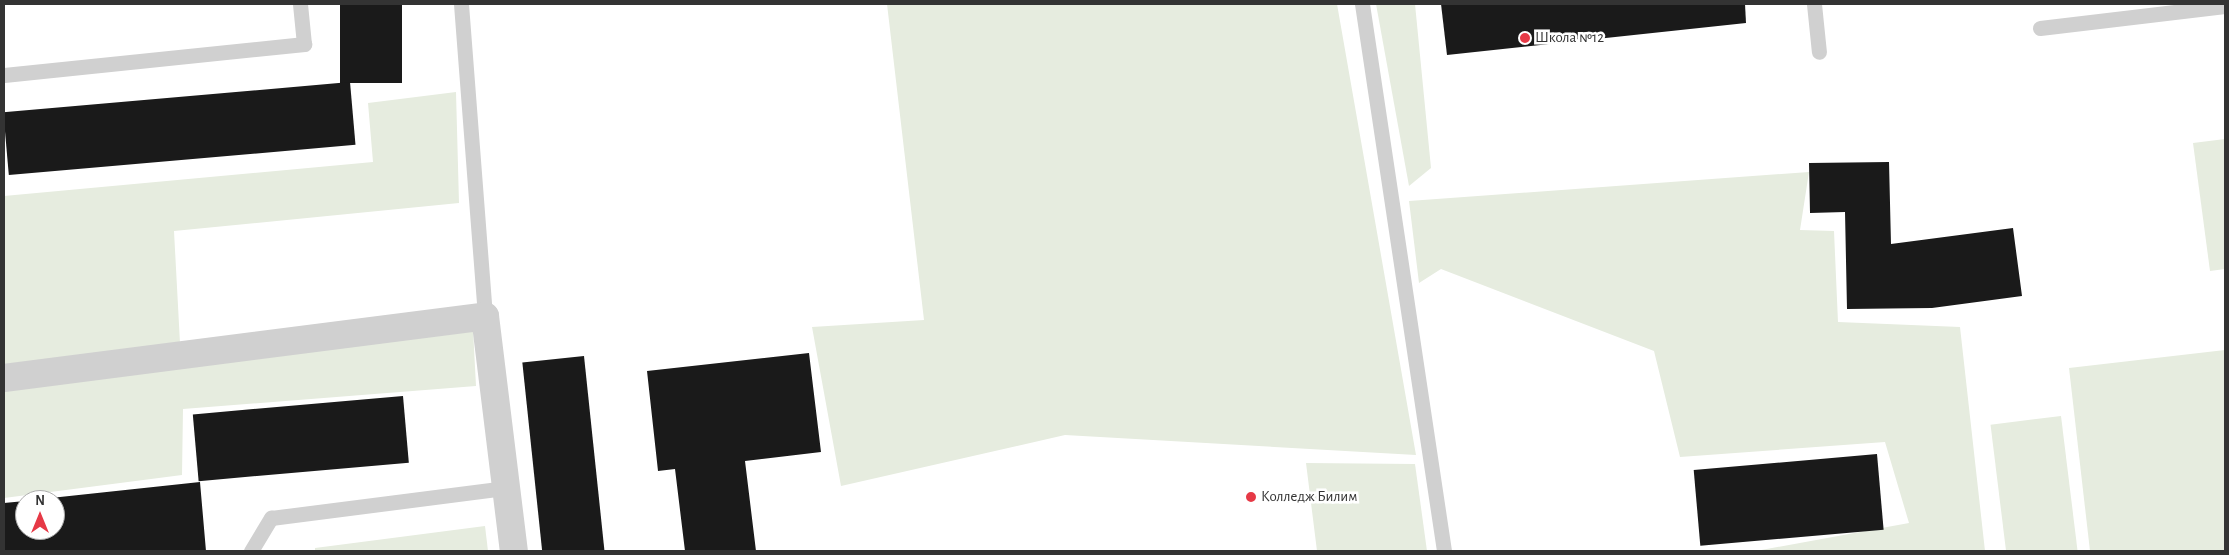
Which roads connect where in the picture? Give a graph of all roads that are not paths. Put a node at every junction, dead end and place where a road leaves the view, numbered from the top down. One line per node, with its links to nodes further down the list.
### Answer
1 (300, 4): 8 (lane)
2 (461, 4): 9 (lane)
3 (1362, 4): 14 (lane)
4 (1814, 4): 7 (lane)
5 (2225, 6): 6 (lane)
6 (2040, 28)
7 (1819, 52)
8 (4, 75)
9 (485, 316): 10 (street); 11 (street)
10 (4, 378)
11 (506, 488): 12 (lane); 13 (street)
12 (251, 551)
13 (514, 551)
14 (1444, 551)

